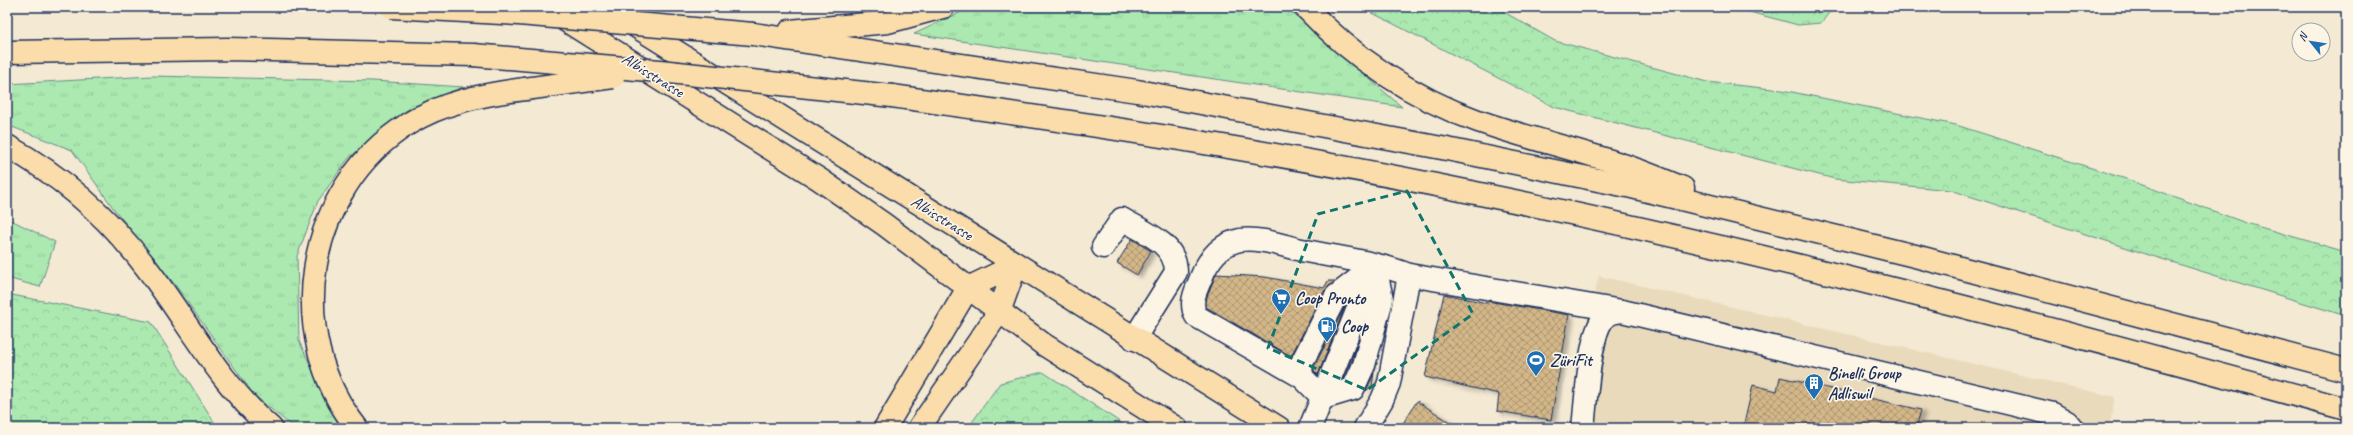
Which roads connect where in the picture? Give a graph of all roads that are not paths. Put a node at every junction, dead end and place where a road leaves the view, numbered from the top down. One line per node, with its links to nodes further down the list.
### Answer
1 (391, 7): 6 (main road, bridge)
2 (544, 7): 15 (main road, Albisstrasse)
3 (605, 7): 12 (main road, Albisstrasse)
4 (943, 7): 6 (main road)
5 (1304, 7): 10 (main road)
6 (798, 37): 10 (main road)
7 (7, 52): 8 (main road, bridge)
8 (660, 72): 22 (main road, bridge); 24 (main road, bridge)
9 (7, 146): 23 (main road)
10 (1748, 214): 19 (main road)
11 (1103, 247): 18 (lane)
12 (1016, 265): 15 (main road); 17 (main road); 18 (main road, Albisstrasse)
13 (1375, 266): 14 (lane); 20 (lane); 20 (lane); 21 (lane)
14 (1409, 275): 16 (lane); 30 (lane)
15 (968, 288): 17 (main road, Albisstrasse); 25 (main road)
16 (1622, 311): 31 (lane); 32 (lane)
17 (999, 312): 26 (main road); 27 (main road, Albisstrasse)
18 (1134, 339): 28 (main road, Albisstrasse)
19 (2346, 370)
20 (1302, 377): 21 (lane)
21 (1323, 398): 29 (lane)
22 (2346, 409)
23 (271, 428)
24 (357, 428)
25 (885, 428)
26 (919, 428)
27 (1176, 428)
28 (1279, 428)
29 (1310, 428)
30 (1365, 428)
31 (1583, 428)
32 (2072, 428)

